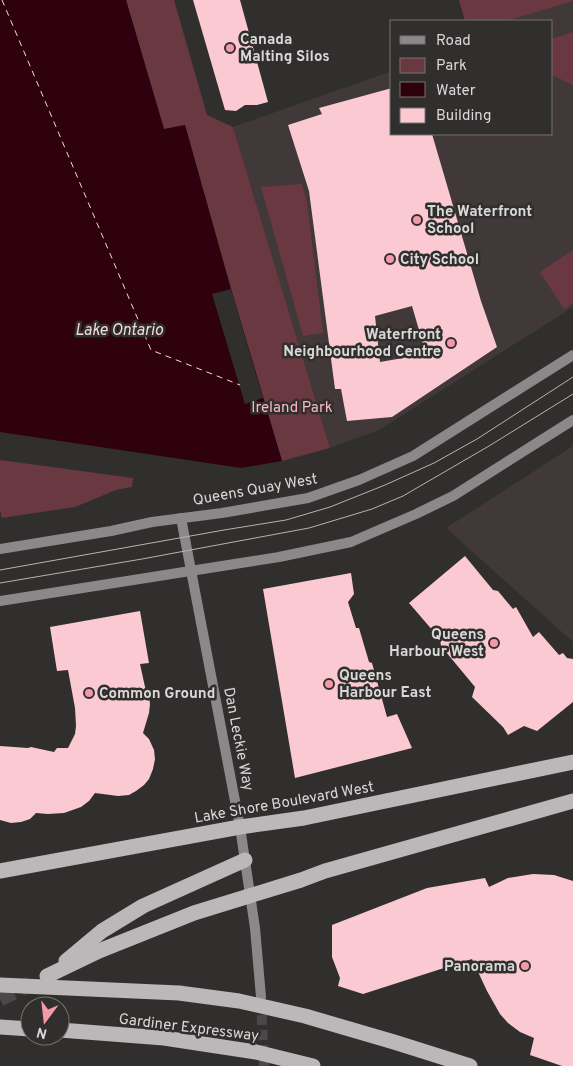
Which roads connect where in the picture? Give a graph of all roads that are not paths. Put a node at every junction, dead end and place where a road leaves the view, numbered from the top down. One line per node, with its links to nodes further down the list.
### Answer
1 (573, 356): 3 (street, Queens Quay West)
2 (573, 420): 5 (street)
3 (181, 518): 4 (street, Queens Quay West); 5 (street, Dan Leckie Way)
4 (0, 550)
5 (191, 570): 6 (street); 9 (street, Dan Leckie Way)
6 (0, 601)
7 (573, 762): 9 (highway, Lake Shore Boulevard West)
8 (573, 801): 12 (highway)
9 (240, 827): 10 (street, Dan Leckie Way); 11 (highway, Lake Shore Boulevard West)
10 (245, 860): 12 (street, Dan Leckie Way); 12 (highway)
11 (0, 871)
12 (251, 896): 14 (street, Dan Leckie Way)
13 (0, 985): 19 (highway, bridge)
14 (261, 997)
15 (0, 1027): 16 (highway)
16 (20, 1028)
17 (70, 1031): 18 (highway, Gardiner Expressway, bridge)
18 (313, 1066)
19 (470, 1066)

